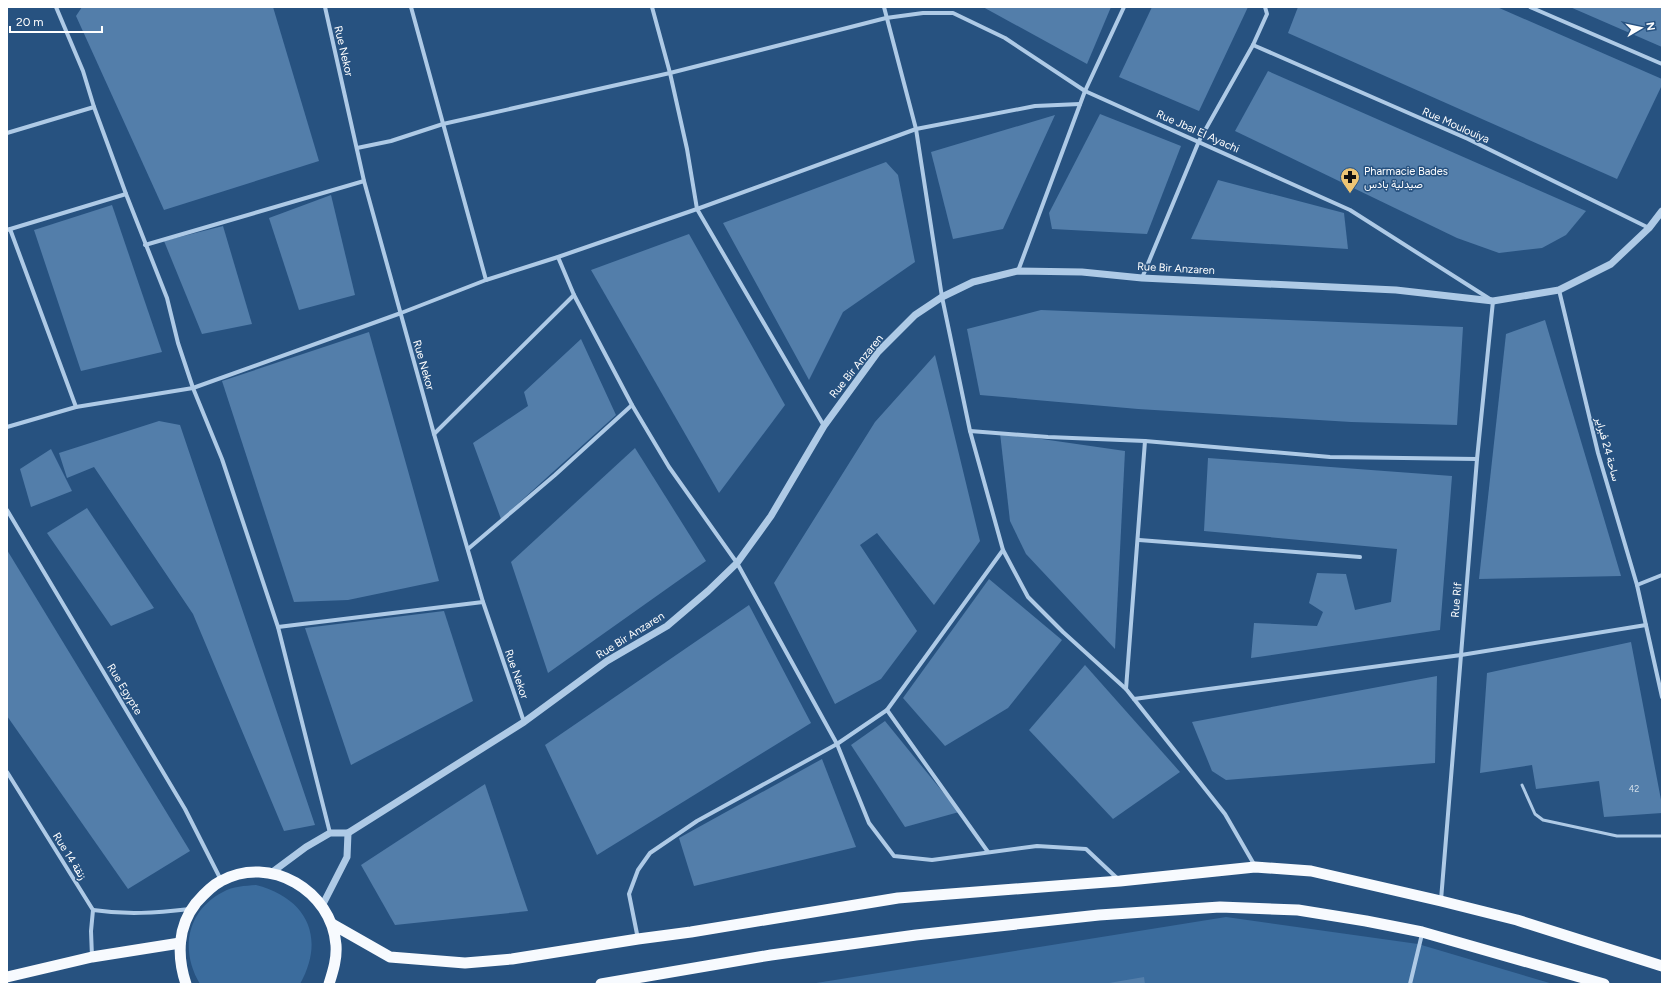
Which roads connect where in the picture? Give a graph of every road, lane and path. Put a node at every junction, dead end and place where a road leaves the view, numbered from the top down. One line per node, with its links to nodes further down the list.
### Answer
1 (56, 7): 15 (street)
2 (325, 7): 20 (street, Rue Nekor)
3 (411, 7): 16 (street)
4 (652, 7): 12 (street)
5 (884, 7): 9 (street)
6 (1124, 7): 13 (street)
7 (1265, 7): 10 (street)
8 (1530, 7): 11 (street)
9 (886, 18): 12 (street, Rue Jbal El Ayachi); 13 (street, Rue Jbal El Ayachi); 17 (street)
10 (1253, 45): 19 (street); 25 (street, Rue Moulouiya)
11 (1662, 64)
12 (670, 73): 16 (street, Rue Jbal El Ayachi); 23 (street)
13 (1085, 91): 14 (street); 19 (street, Rue Jbal El Ayachi)
14 (1080, 104): 17 (street); 29 (street)
15 (94, 108): 18 (street); 22 (street)
16 (443, 124): 20 (street, Rue Jbal El Ayachi); 31 (street)
17 (916, 130): 23 (street); 34 (street)
18 (7, 133)
19 (1199, 141): 30 (street); 35 (street, Rue Jbal El Ayachi)
20 (357, 148): 21 (street, Rue Nekor)
21 (364, 181): 27 (street); 36 (street, Rue Nekor)
22 (126, 194): 26 (street); 27 (street)
23 (697, 209): 28 (street); 40 (street)
24 (1662, 211): 25 (street, Rue Bir Anzaren)
25 (1649, 228): 32 (street, Rue Bir Anzaren)
26 (8, 230): 39 (street)
27 (145, 245): 37 (street)
28 (558, 257): 31 (street); 33 (street)
29 (1018, 271): 30 (street, Rue Bir Anzaren); 34 (street, Rue Bir Anzaren)
30 (1142, 278): 35 (street, Rue Bir Anzaren)
31 (486, 280): 36 (street)
32 (1559, 290): 35 (street, Rue Bir Anzaren); 53 (street, ساحة 24 فبراير)
33 (574, 295): 38 (street); 43 (street)
34 (942, 297): 40 (street, Rue Bir Anzaren); 42 (street)
35 (1493, 301): 45 (street, Rue Rif)
36 (400, 313): 37 (street); 43 (street, Rue Nekor)
37 (194, 388): 39 (street); 56 (street)
38 (632, 405): 48 (street); 51 (street)
39 (76, 407): 41 (street)
40 (824, 426): 51 (street, Rue Bir Anzaren)
41 (7, 427)
42 (970, 431): 44 (street); 49 (street)
43 (434, 434): 48 (street, Rue Nekor)
44 (1145, 441): 45 (street); 47 (street)
45 (1477, 459): 57 (street, Rue Rif)
46 (7, 510): 72 (street, Rue Egypte)
47 (1139, 540): 50 (street); 58 (street)
48 (468, 549): 54 (street, Rue Nekor)
49 (1003, 550): 58 (street); 61 (street)
50 (1360, 557)
51 (737, 564): 62 (street, Rue Bir Anzaren); 63 (street)
52 (1662, 575): 53 (street)
53 (1637, 586): 55 (street, ساحة 24 فبراير)
54 (483, 602): 56 (street); 62 (street, Rue Nekor)
55 (1646, 625): 57 (street); 59 (street, ساحة 24 فبراير)
56 (278, 626): 66 (street)
57 (1461, 655): 60 (street); 74 (street, Rue Rif)
58 (1126, 689): 60 (street)
59 (1662, 697)
60 (1134, 699): 70 (street)
61 (887, 710): 63 (street); 69 (street)
62 (524, 722): 67 (street, Rue Bir Anzaren)
63 (837, 744): 69 (street); 80 (street)
64 (7, 772): 77 (street, Rue 14 زنقة)
65 (1522, 785): 68 (lane)
66 (330, 833): 67 (street); 71 (street)
67 (348, 833): 75 (street)
68 (1662, 836)
69 (988, 852): 73 (street)
70 (1255, 867): 73 (highway); 74 (highway)
71 (271, 873): 72 (highway); 75 (highway)
72 (221, 881): 76 (highway)
73 (1120, 881): 80 (highway)
74 (1441, 901): 83 (highway)
75 (322, 906): 78 (highway)
76 (191, 909): 77 (street); 81 (highway)
77 (93, 910): 82 (street)
78 (332, 924): 80 (highway); 86 (highway)
79 (1422, 932): 87 (highway); 88 (street); 89 (highway)
80 (638, 939)
81 (180, 943): 82 (highway); 85 (highway)
82 (92, 957): 84 (highway)
83 (1662, 966)
84 (7, 977)
85 (186, 984)
86 (329, 984)
87 (601, 984)
88 (1410, 984)
89 (1604, 984)

